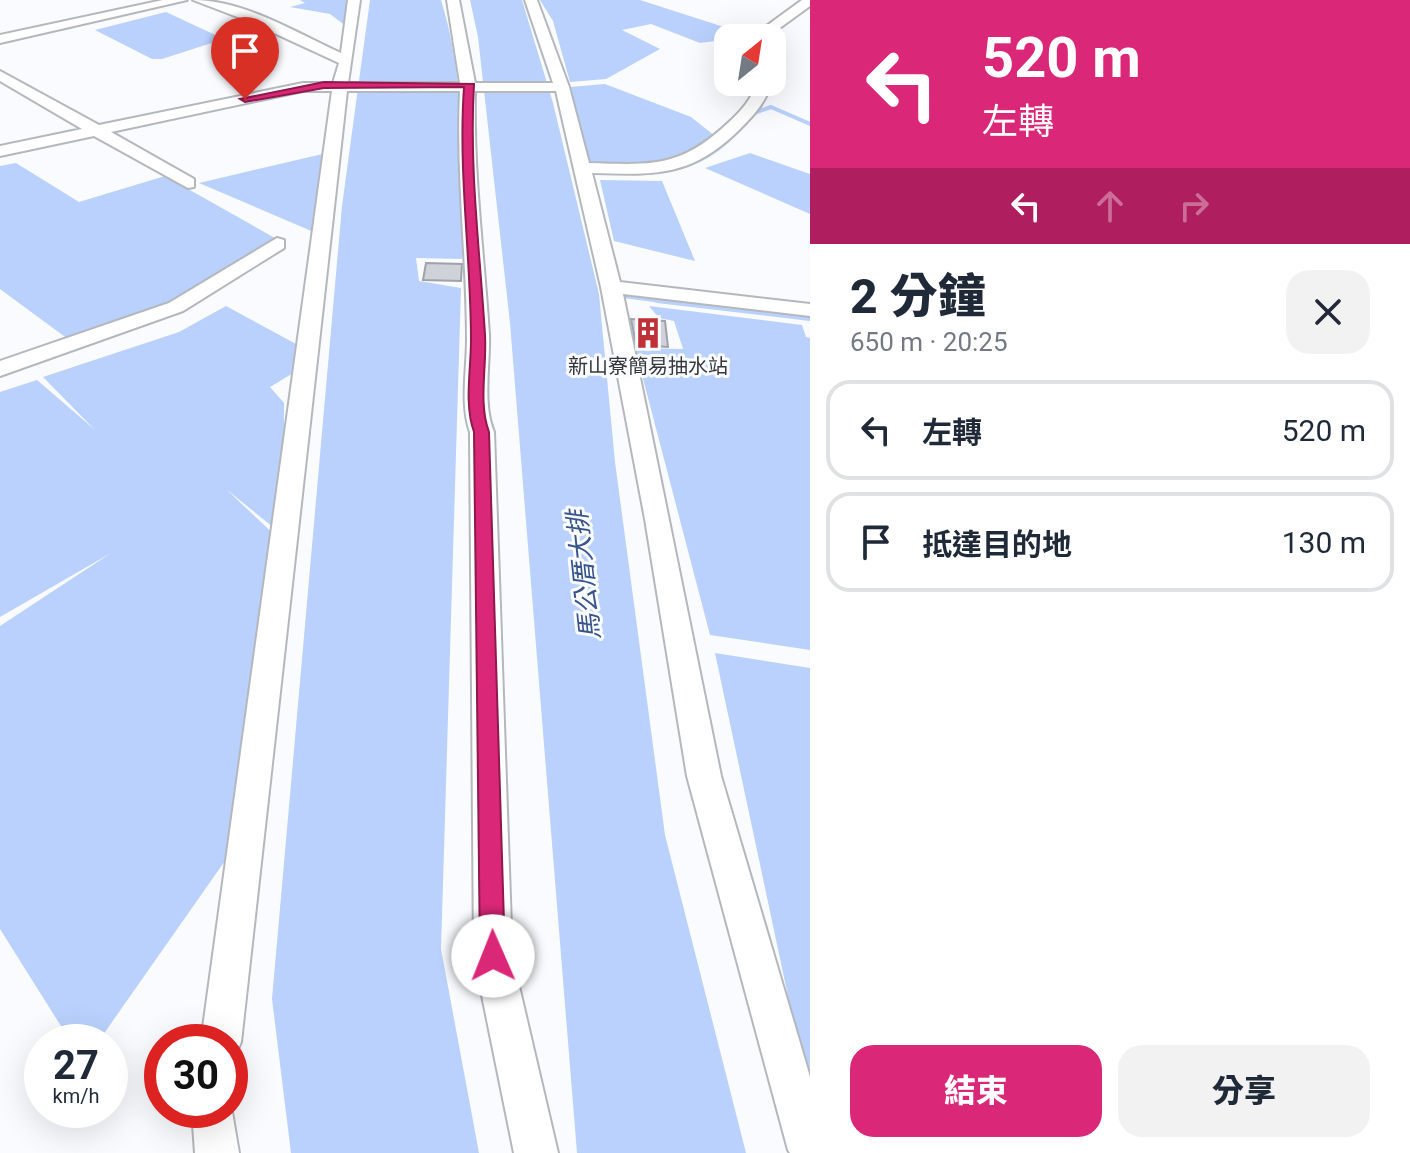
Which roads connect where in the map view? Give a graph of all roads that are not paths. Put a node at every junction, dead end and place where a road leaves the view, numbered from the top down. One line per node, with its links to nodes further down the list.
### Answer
1 (181, 0): 8 (street)
2 (199, 0): 9 (street)
3 (354, 0): 9 (street)
4 (453, 0): 11 (street)
5 (531, 0): 12 (street)
6 (810, 0): 7 (street)
7 (777, 24)
8 (0, 39)
9 (343, 73): 11 (street); 14 (street); 22 (street)
10 (0, 75): 14 (street)
11 (469, 84): 12 (street); 27 (street)
12 (562, 87): 16 (street)
13 (761, 96): 16 (street)
14 (100, 130): 15 (street); 17 (street)
15 (0, 151)
16 (582, 170): 19 (street)
17 (188, 183)
18 (277, 244): 21 (street)
19 (611, 287): 20 (street); 23 (street)
20 (810, 310)
21 (0, 369)
22 (223, 1024)
23 (803, 1114): 25 (street)
24 (215, 1128): 26 (street)
25 (810, 1150)
26 (217, 1153)
27 (536, 1153)

